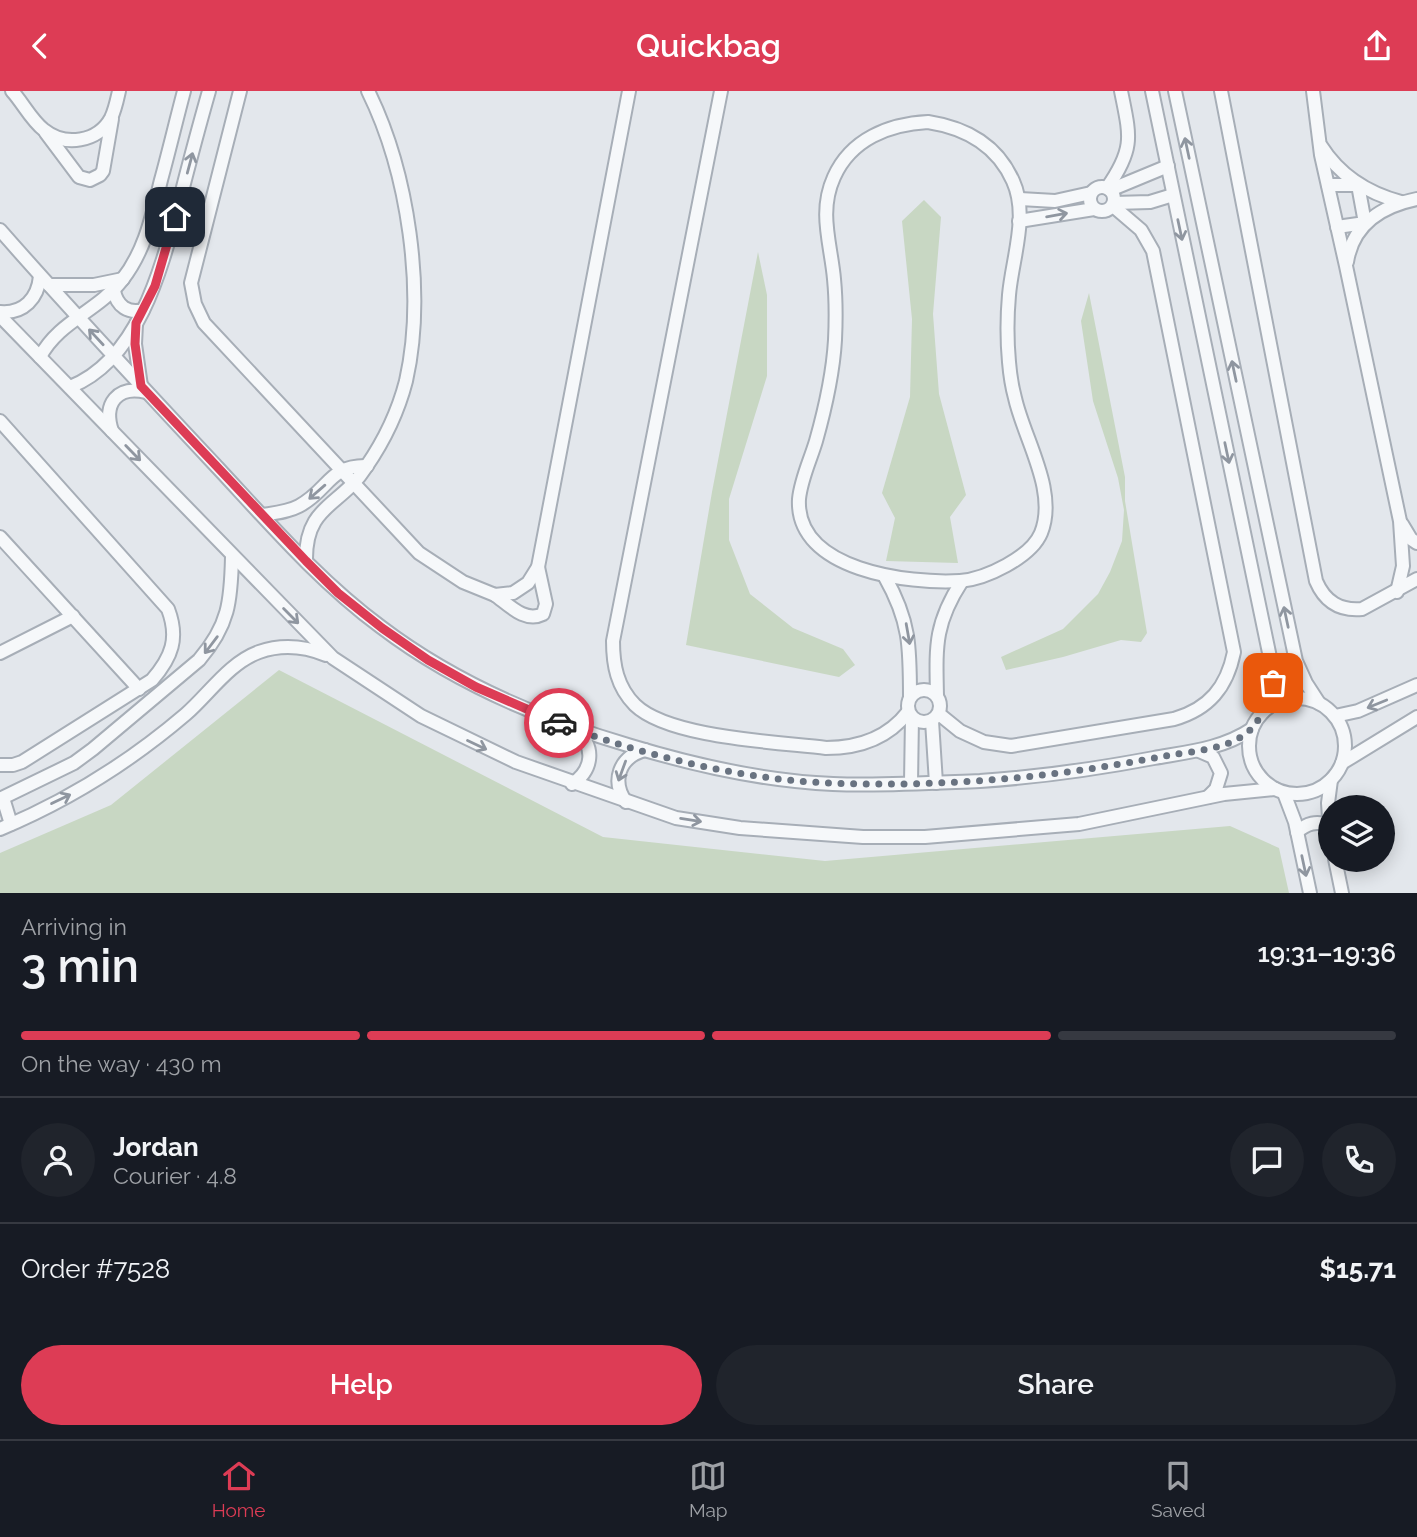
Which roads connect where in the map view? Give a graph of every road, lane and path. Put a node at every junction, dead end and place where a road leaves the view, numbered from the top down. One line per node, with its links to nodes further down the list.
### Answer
1 (12, 91): 15 (street)
2 (119, 91): 14 (street)
3 (184, 91): 33 (street)
4 (209, 91): 36 (street, one-way to 4)
5 (240, 91): 47 (street)
6 (368, 91): 46 (street)
7 (629, 91): 55 (street)
8 (721, 91): 72 (street)
9 (1121, 91): 20 (street)
10 (1152, 91): 17 (street)
11 (1175, 91): 64 (street, one-way to 11)
12 (1221, 91): 59 (street)
13 (1313, 91): 16 (street)
14 (113, 115): 15 (street); 15 (street)
15 (42, 129)
16 (1320, 144): 18 (street); 19 (street)
17 (1168, 166): 20 (street); 22 (street)
18 (1328, 185): 19 (street); 30 (street)
19 (1358, 185): 25 (street); 29 (street)
20 (1109, 189): 21 (street); 26 (street)
21 (1091, 193): 23 (street); 27 (street)
22 (1173, 195): 26 (street); 65 (street, one-way to 65)
23 (1020, 199): 28 (street); 56 (street)
24 (1417, 199): 25 (street)
25 (1402, 202): 29 (street)
26 (1113, 204): 27 (street); 75 (street)
27 (1094, 209): 28 (street, one-way to 27)
28 (1019, 221): 58 (street)
29 (1365, 223): 30 (street); 32 (street)
30 (1337, 227): 32 (street)
31 (0, 230): 34 (street)
32 (1346, 266): 50 (street)
33 (124, 279): 34 (street); 35 (street)
34 (44, 281): 37 (street); 38 (street)
35 (114, 291): 36 (street); 38 (street)
36 (143, 310): 39 (street)
37 (0, 314): 41 (street)
38 (79, 318): 40 (street, one-way to 38); 41 (street)
39 (136, 323): 40 (street); 43 (street)
40 (113, 355): 42 (street); 43 (street)
41 (40, 357): 42 (street)
42 (70, 387): 45 (street)
43 (144, 389): 45 (street); 49 (street)
44 (0, 421): 67 (street)
45 (112, 431): 53 (street, one-way to 53)
46 (367, 466): 47 (street); 48 (street)
47 (341, 469): 48 (street); 49 (street, one-way to 49)
48 (354, 482): 54 (street); 60 (street)
49 (262, 515): 54 (street)
50 (1400, 521): 52 (street); 59 (street)
51 (0, 537): 61 (street)
52 (1417, 543)
53 (232, 557): 63 (street, one-way to 63); 89 (street, one-way to 89)
54 (306, 561): 76 (street)
55 (538, 567): 60 (street); 60 (street)
56 (884, 577): 58 (street); 69 (street, one-way to 69)
57 (1417, 579): 59 (street)
58 (962, 581): 68 (street)
59 (1396, 592)
60 (495, 595)
61 (73, 616): 62 (street); 67 (street)
62 (0, 653)
63 (332, 658): 85 (street, one-way to 85); 92 (street, one-way to 63)
64 (1296, 661): 65 (street); 70 (street)
65 (1272, 667): 71 (street)
66 (1417, 685): 73 (street, one-way to 73)
67 (139, 689): 81 (street)
68 (937, 696): 69 (street); 75 (street)
69 (910, 697): 72 (street)
70 (1319, 703): 71 (street); 73 (street)
71 (1262, 712): 77 (street)
72 (910, 715): 75 (street); 83 (street)
73 (1335, 716): 80 (street)
74 (1417, 716): 80 (street)
75 (936, 717): 84 (street)
76 (574, 729): 78 (street); 85 (street)
77 (1252, 729): 79 (street); 86 (street)
78 (645, 750): 83 (street); 90 (street, one-way to 90)
79 (1197, 750): 84 (street); 88 (street)
80 (1342, 763): 82 (street)
81 (0, 765)
82 (1331, 780): 86 (street); 87 (street)
83 (911, 783): 84 (street)
84 (936, 783)
85 (572, 784): 90 (street)
86 (1279, 791): 88 (street); 93 (street)
87 (1329, 795)
88 (1207, 797): 90 (street, one-way to 88)
89 (1, 799): 92 (street)
90 (626, 802)
91 (1318, 823): 93 (street)
92 (5, 826)
93 (1297, 832): 95 (street, one-way to 95)
94 (1338, 872): 96 (street)
95 (1310, 893)
96 (1342, 893)

